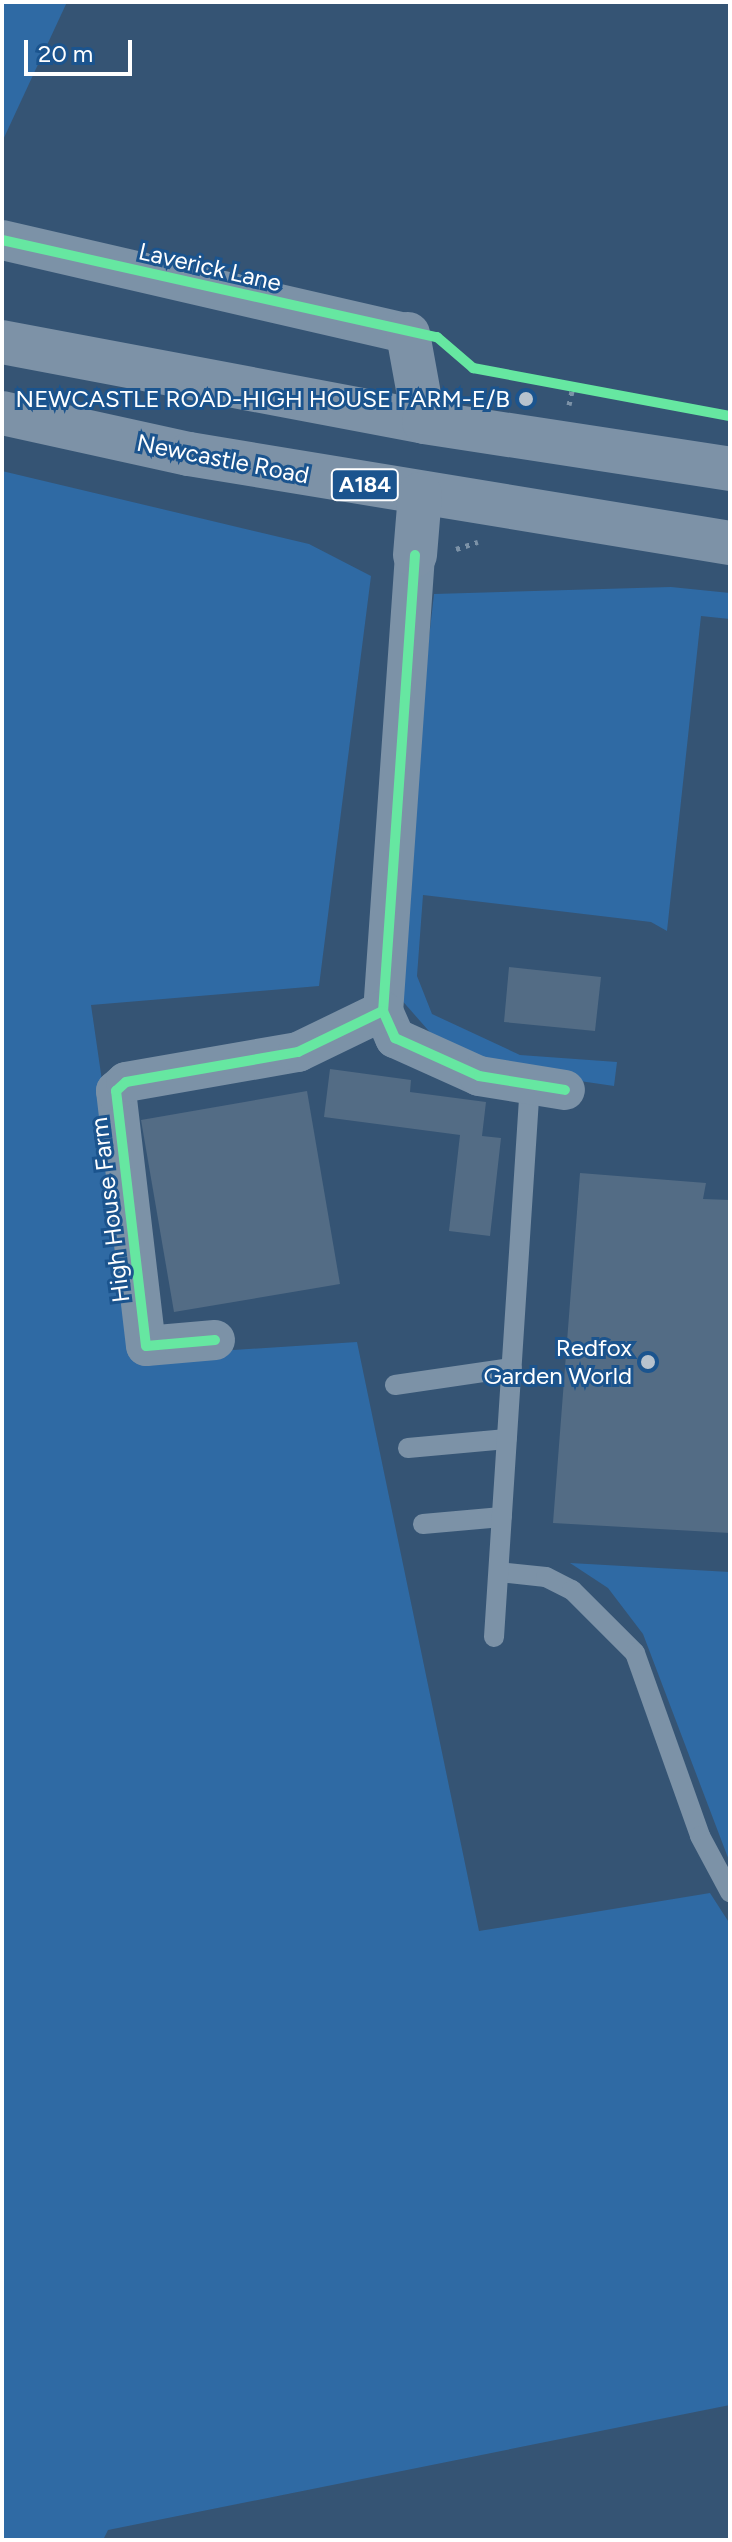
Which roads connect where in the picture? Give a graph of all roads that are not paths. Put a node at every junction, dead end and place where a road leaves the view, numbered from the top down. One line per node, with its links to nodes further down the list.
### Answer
1 (2, 240): 2 (street, Laverick Lane)
2 (408, 334): 5 (highway)
3 (2, 342): 5 (highway)
4 (2, 413): 7 (highway, Newcastle Road / A184)
5 (424, 422): 6 (highway)
6 (730, 469)
7 (420, 494): 8 (highway, Newcastle Road / A184); 9 (highway)
8 (730, 543)
9 (415, 555): 10 (street)
10 (383, 1011): 11 (street); 12 (street, High House Farm)
11 (547, 1087): 13 (lane)
12 (215, 1340)
13 (512, 1368): 14 (lane); 15 (lane)
14 (395, 1385)
15 (507, 1439): 16 (lane); 17 (lane)
16 (408, 1448)
17 (502, 1517): 18 (lane); 19 (lane)
18 (423, 1524)
19 (499, 1572): 20 (lane); 21 (lane)
20 (494, 1637)
21 (730, 1892)

